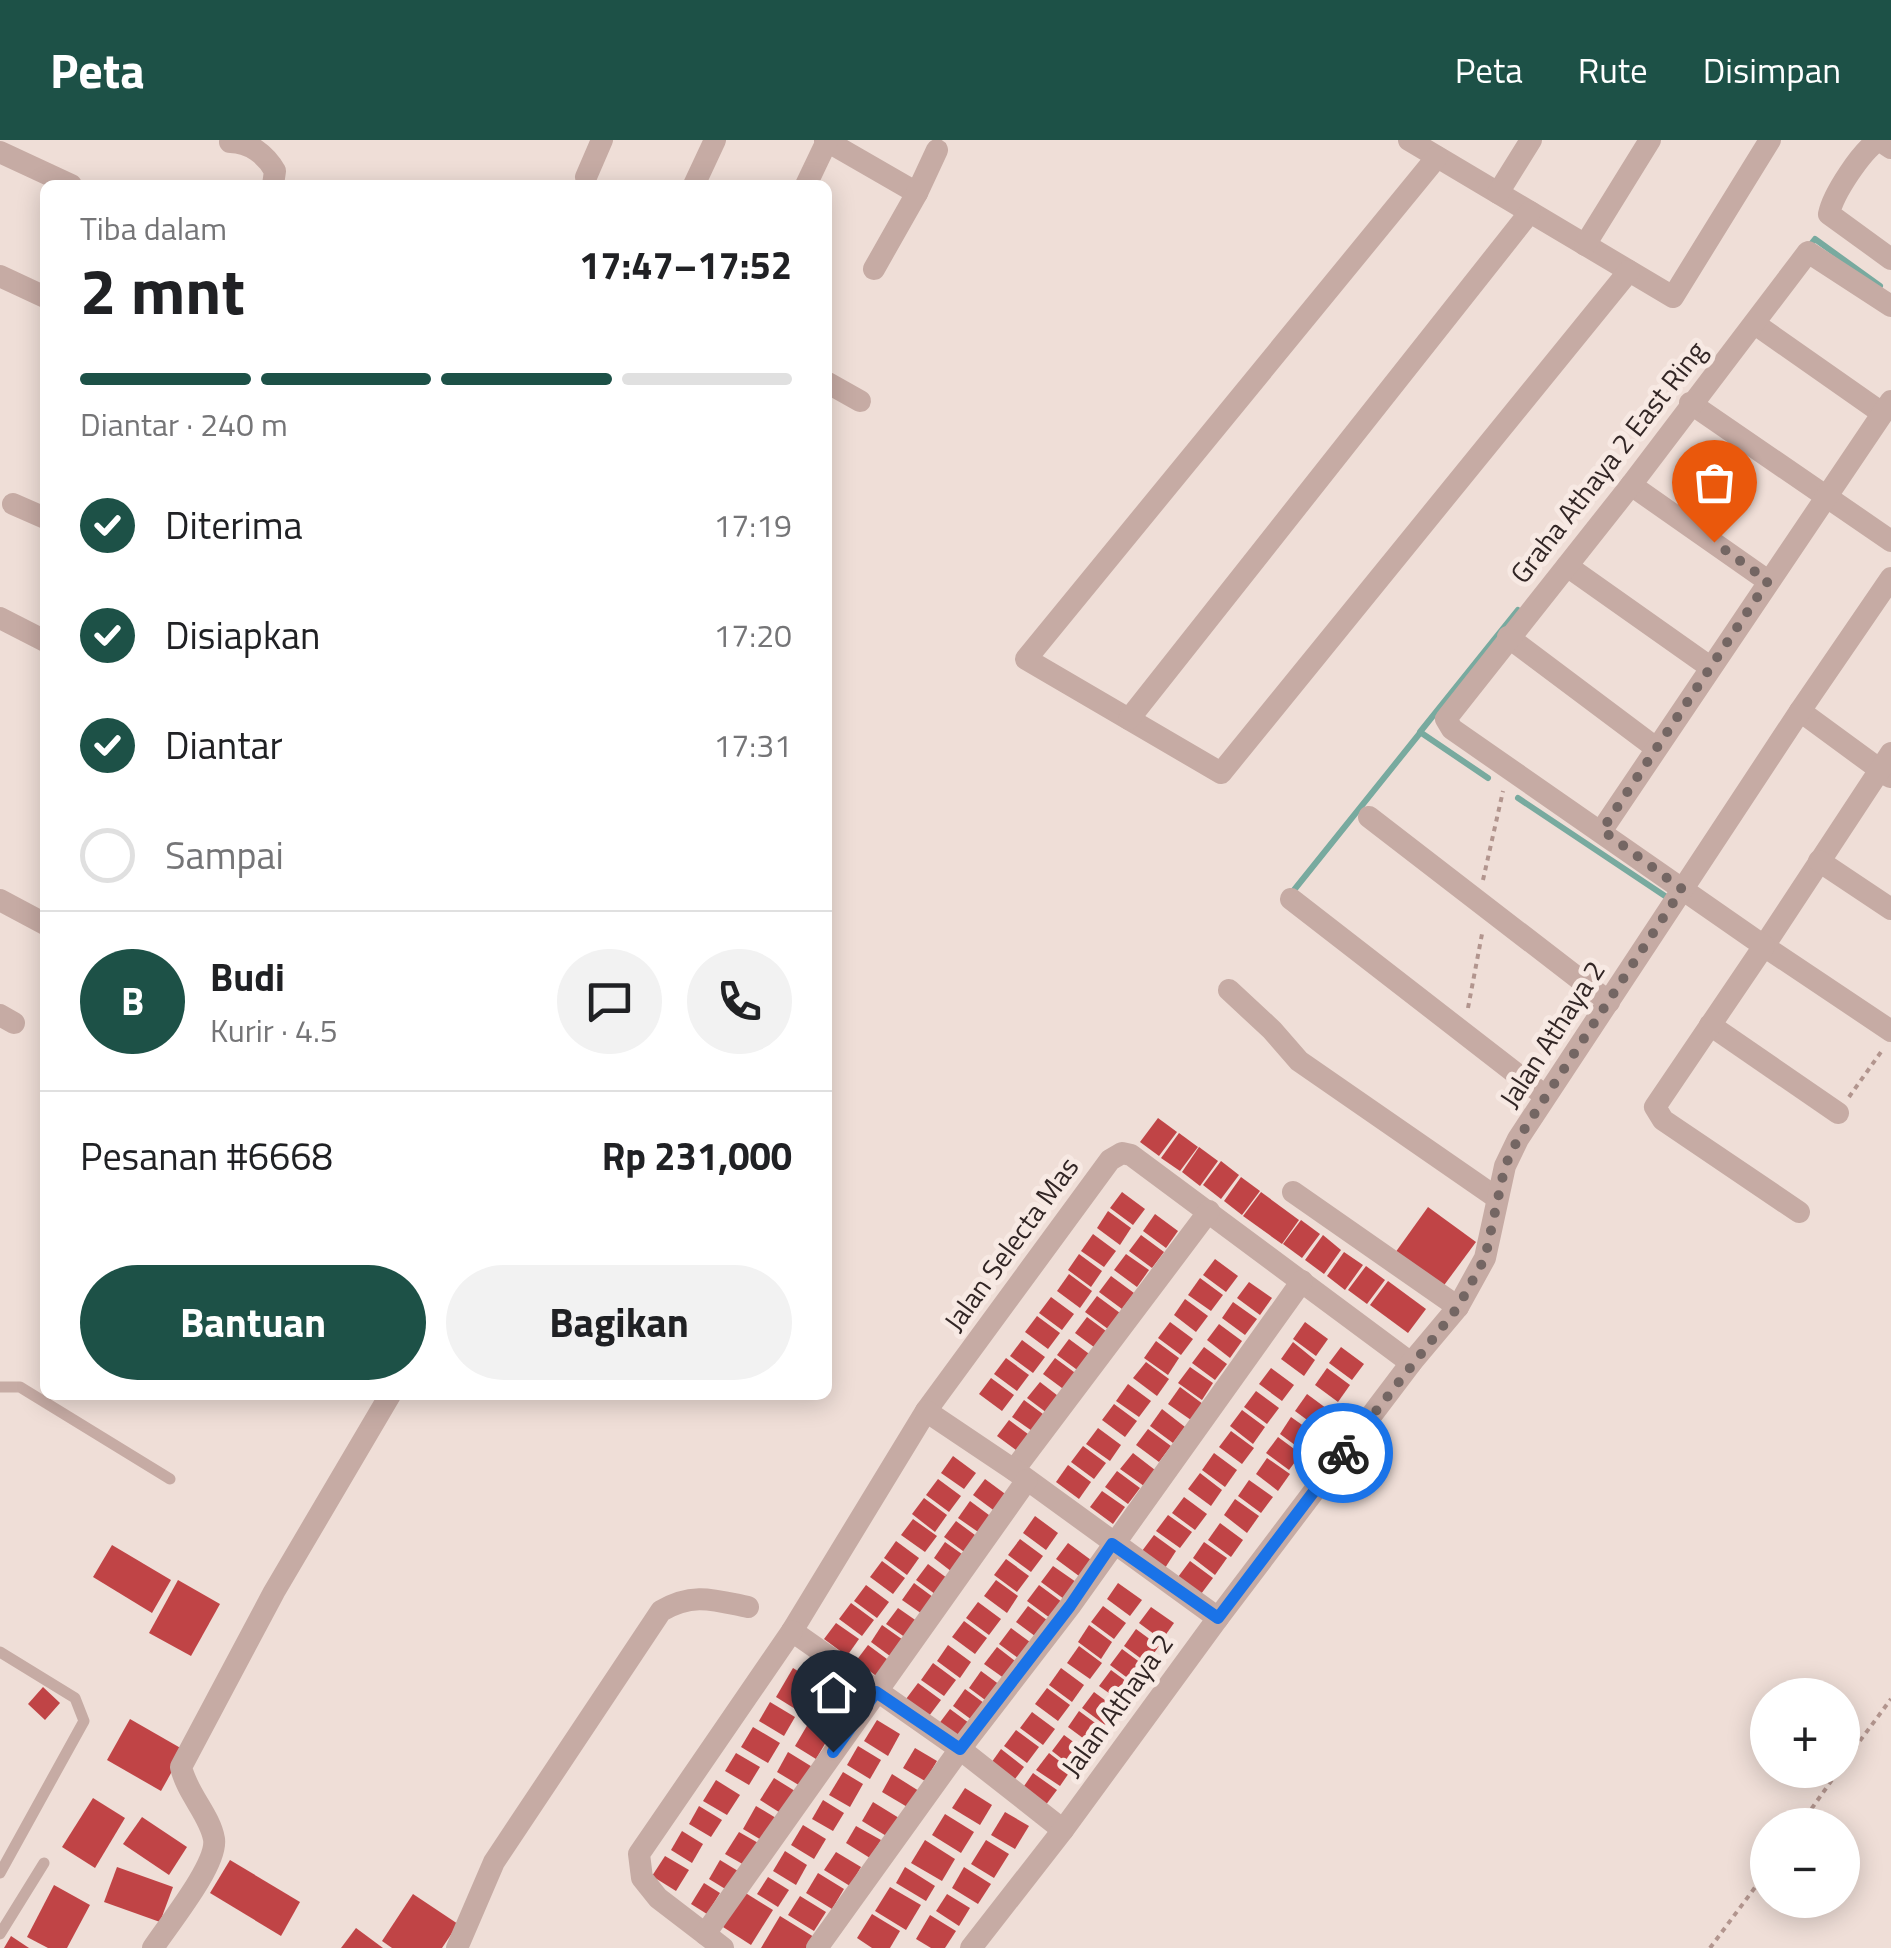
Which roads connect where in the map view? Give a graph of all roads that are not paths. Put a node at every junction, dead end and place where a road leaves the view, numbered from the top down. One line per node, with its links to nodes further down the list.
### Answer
1 (602, 140): 13 (street)
2 (715, 140): 16 (street)
3 (826, 140): 17 (street); 18 (street)
4 (1409, 140): 12 (street)
5 (1531, 140): 19 (street)
6 (1650, 140): 21 (street)
7 (1770, 140): 24 (street)
8 (230, 142): 15 (street)
9 (1891, 148): 22 (street)
10 (937, 150): 18 (street)
11 (0, 152): 14 (street)
12 (1437, 157): 19 (street); 46 (street)
13 (586, 177)
14 (60, 180)
15 (274, 180)
16 (696, 180)
17 (808, 180)
18 (917, 193): 23 (street)
19 (1498, 193): 20 (street)
20 (1530, 212): 21 (street); 46 (street)
21 (1585, 245): 24 (street)
22 (1891, 260)
23 (874, 270)
24 (1629, 271): 46 (street)
25 (0, 276): 26 (street)
26 (40, 295)
27 (1891, 306): 28 (street, Graha Athaya 2 East Ring)
28 (1755, 324): 31 (street, Graha Athaya 2 East Ring); 32 (street)
29 (832, 385): 30 (street)
30 (860, 400)
31 (1690, 403): 33 (street, Graha Athaya 2 East Ring); 34 (street)
32 (1887, 407): 34 (street)
33 (1631, 485): 38 (street, Graha Athaya 2 East Ring); 40 (street)
34 (1827, 496): 37 (street); 40 (street)
35 (13, 504): 36 (street)
36 (40, 516)
37 (1891, 541)
38 (1567, 566): 42 (street, Graha Athaya 2 East Ring); 44 (street)
39 (1891, 578): 45 (street, Jalan Athaya 2)
40 (1768, 581): 44 (street)
41 (0, 618): 43 (street)
42 (1508, 637): 47 (street); 50 (street, Graha Athaya 2 East Ring)
43 (40, 638)
44 (1710, 667): 47 (street)
45 (1800, 711): 48 (street); 52 (street, Jalan Athaya 2)
46 (1129, 719)
47 (1656, 748): 50 (street)
48 (1887, 767): 51 (street)
49 (1369, 817): 59 (street)
50 (1602, 830): 52 (street)
51 (1819, 860): 55 (street); 57 (street)
52 (1682, 889): 57 (street); 59 (street, Jalan Athaya 2)
53 (1291, 899): 62 (street)
54 (0, 900): 56 (street)
55 (1891, 910)
56 (40, 921)
57 (1764, 946): 60 (street); 61 (street)
58 (1229, 990): 65 (street)
59 (1609, 1002): 62 (street, Jalan Athaya 2)
60 (1710, 1025): 63 (street); 67 (street)
61 (1891, 1031)
62 (1545, 1096): 65 (street, Jalan Athaya 2)
63 (1838, 1113)
64 (1292, 1192): 69 (street)
65 (1497, 1198): 69 (street, Jalan Athaya 2)
66 (1208, 1212): 68 (street, Jalan Selecta Mas); 75 (street, Jalan Selecta Mas); 76 (street)
67 (1799, 1212)
68 (1302, 1281): 70 (street, Jalan Selecta Mas); 78 (street)
69 (1458, 1307): 70 (street, Jalan Athaya 2)
70 (1411, 1363): 80 (street, Jalan Athaya 2)
71 (0, 1387): 72 (lane)
72 (40, 1398)
73 (43, 1400): 77 (lane)
74 (387, 1400): 90 (street)
75 (926, 1411): 76 (street); 81 (street, Jalan Selecta Mas)
76 (1020, 1475): 78 (street); 83 (street)
77 (170, 1479)
78 (1112, 1544): 80 (street); 84 (street)
79 (748, 1608): 91 (street)
80 (1218, 1618): 85 (street, Jalan Athaya 2)
81 (792, 1631): 83 (street); 89 (street, Jalan Selecta Mas)
82 (0, 1652): 87 (lane)
83 (876, 1692): 84 (street); 89 (street)
84 (960, 1749): 85 (street); 92 (street)
85 (1062, 1830): 93 (street, Jalan Athaya 2)
86 (44, 1863): 88 (lane)
87 (0, 1874)
88 (0, 1934)
89 (714, 1941)
90 (153, 1948)
91 (457, 1948)
92 (817, 1948)
93 (971, 1948)

